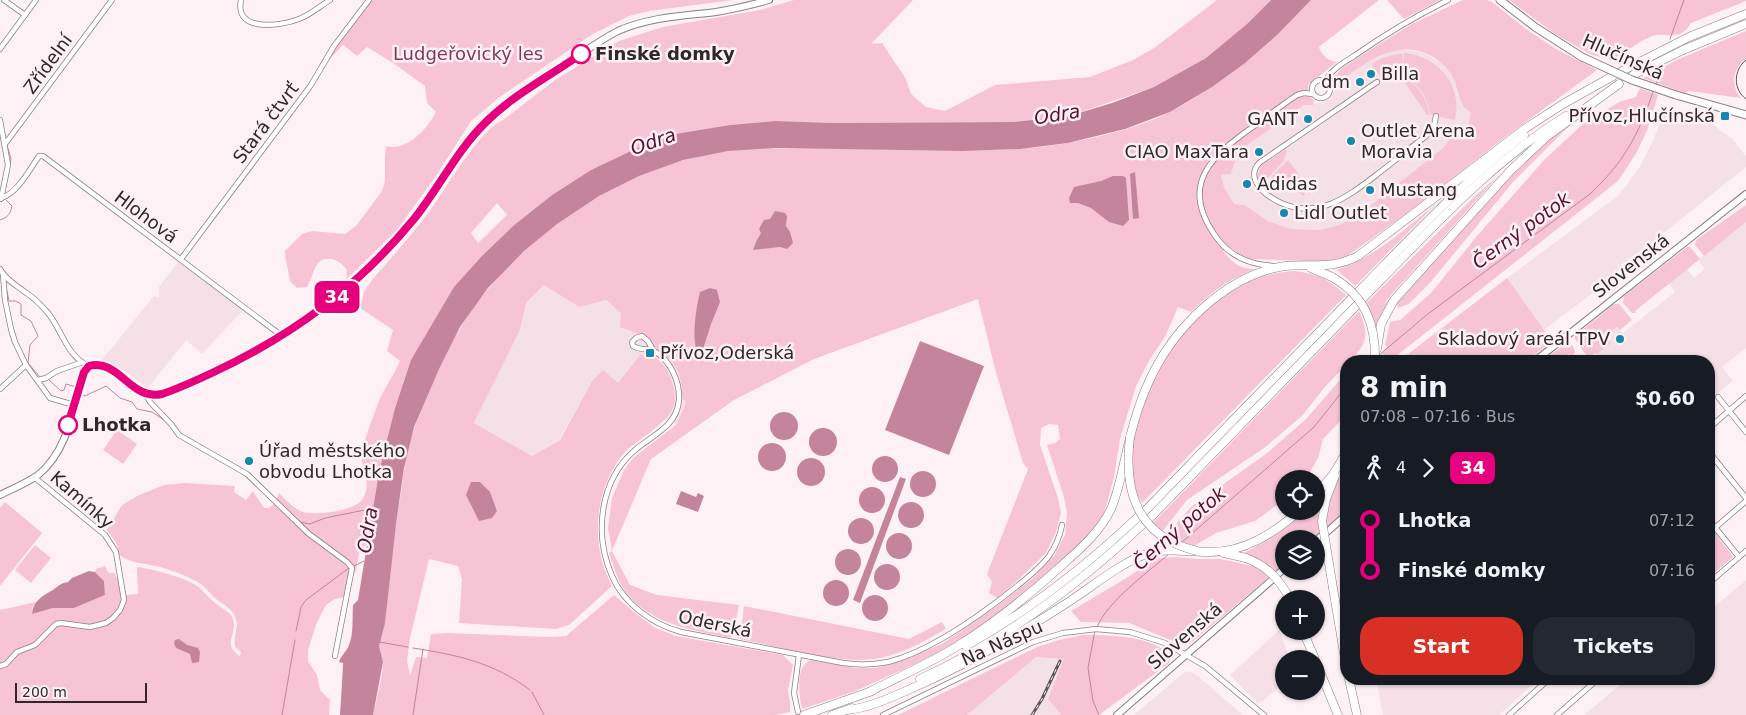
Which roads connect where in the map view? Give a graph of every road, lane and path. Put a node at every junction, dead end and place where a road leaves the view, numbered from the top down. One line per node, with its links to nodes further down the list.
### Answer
1 (4, 0): 11 (street)
2 (36, 0): 11 (street)
3 (112, 0): 24 (street, Zřídelní)
4 (241, 0): 5 (street)
5 (330, 0)
6 (368, 0): 27 (street, Stará čtvrť)
7 (769, 0): 33 (street)
8 (1448, 0): 17 (street)
9 (1500, 0): 21 (main road, Hlučínská, bridge)
10 (1746, 14): 14 (highway)
11 (24, 15): 13 (street)
12 (1746, 24): 15 (highway)
13 (0, 49)
14 (1622, 71)
15 (1633, 75)
16 (1613, 76): 19 (highway)
17 (1325, 81): 20 (street); 20 (street)
18 (1377, 82): 22 (street)
19 (1587, 91): 29 (highway); 32 (highway)
20 (1314, 94): 28 (street)
21 (1746, 115)
22 (1436, 116)
23 (0, 120): 24 (street)
24 (5, 144): 26 (street)
25 (1746, 194): 37 (street, Slovenská)
26 (1, 199): 27 (street, Hlohová)
27 (180, 259): 33 (street, Hlohová)
28 (1287, 266): 29 (highway); 50 (highway)
29 (1299, 266): 35 (highway, bridge)
30 (0, 269): 31 (street)
31 (3, 274): 38 (street); 39 (street)
32 (1357, 299): 36 (highway, bridge); 58 (highway)
33 (282, 336): 43 (street)
34 (653, 350): 34 (street, Oderská); 72 (street, Oderská)
35 (1375, 355)
36 (1376, 355)
37 (1543, 355)
38 (80, 363): 40 (street); 41 (street)
39 (26, 365): 41 (street); 42 (street)
40 (89, 366): 43 (street); 46 (street)
41 (38, 380): 46 (street)
42 (0, 388)
43 (146, 395): 74 (street)
44 (1746, 396): 47 (street)
45 (1718, 397): 47 (street)
46 (74, 405): 54 (street)
47 (1728, 411): 48 (street); 49 (street)
48 (1715, 423)
49 (1746, 432)
50 (1130, 437): 64 (highway, bridge); 80 (highway, bridge)
51 (1715, 460): 57 (street)
52 (1340, 463): 55 (highway)
53 (1340, 467): 71 (highway, bridge)
54 (34, 477): 56 (street); 75 (street, Kamínky)
55 (1325, 484)
56 (2, 492)
57 (1746, 499): 62 (street)
58 (1143, 518): 80 (highway); 81 (highway)
59 (1287, 520): 65 (highway)
60 (1340, 520): 63 (street)
61 (1062, 525): 72 (street, Na Náspu)
62 (1715, 527): 67 (street)
63 (1327, 532)
64 (1197, 551): 65 (highway); 81 (highway)
65 (1217, 552): 70 (highway, bridge)
66 (1746, 552): 67 (street)
67 (1739, 557): 69 (street)
68 (1275, 577): 73 (street, Slovenská)
69 (1715, 577)
70 (1285, 590)
71 (1340, 629)
72 (799, 655): 82 (street)
73 (1186, 655): 84 (street, Na Náspu); 85 (street, Slovenská); 86 (street, Na Náspu)
74 (335, 656)
75 (0, 666)
76 (1325, 684): 87 (highway)
77 (1350, 685): 88 (highway)
78 (1542, 685): 89 (street)
79 (1591, 685): 90 (street)
80 (869, 692): 82 (highway)
81 (847, 710): 83 (highway)
82 (801, 714)
83 (832, 715)
84 (883, 715)
85 (1117, 715)
86 (1264, 715)
87 (1338, 715)
88 (1357, 715)
89 (1509, 715)
90 (1557, 715)

